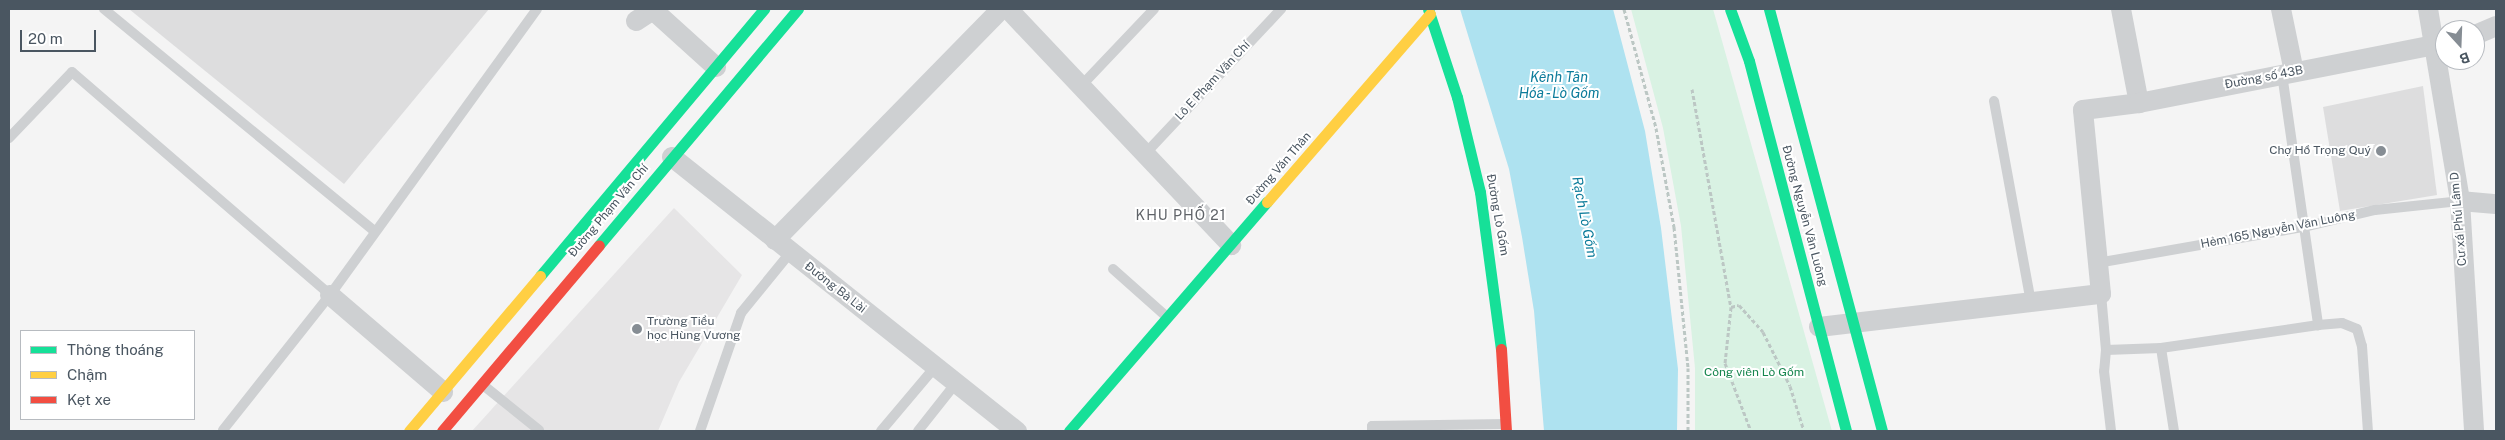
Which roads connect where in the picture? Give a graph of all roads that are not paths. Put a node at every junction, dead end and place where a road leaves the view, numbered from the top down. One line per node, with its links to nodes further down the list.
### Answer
1 (104, 9): 30 (lane)
2 (538, 9): 30 (lane)
3 (764, 9): 17 (main road, Đường Phạm Văn Chí)
4 (798, 9): 26 (main road, Đường Phạm Văn Chí)
5 (1008, 9): 20 (street); 32 (street)
6 (1154, 9): 20 (lane)
7 (1281, 9): 25 (lane, Lô E Phạm Văn Chí)
8 (1730, 9): 41 (main road, Đường Nguyễn Văn Luông)
9 (1768, 9): 39 (main road, Đường Nguyễn Văn Luông)
10 (2121, 9): 22 (street)
11 (2281, 9): 19 (street)
12 (2428, 9): 15 (street, Cư xá Phú Lâm D)
13 (1430, 12): 31 (main road, Đường Văn Thân); 48 (main road, Đường Lò Gốm)
14 (636, 21): 17 (street)
15 (2435, 30)
16 (2435, 46): 19 (street, Đường số 43B)
17 (716, 67): 24 (main road, Đường Phạm Văn Chí)
18 (2443, 70): 27 (street, Cư xá Phú Lâm D)
19 (2288, 73): 22 (street, Đường số 43B); 29 (lane)
20 (1081, 86): 25 (street)
21 (1994, 101): 37 (lane)
22 (2139, 103): 33 (street, Đường số 43B)
23 (9, 138): 36 (lane)
24 (654, 142): 26 (main road, Đường Bà Lài); 45 (main road, Đường Phạm Văn Chí)
25 (1145, 154): 31 (street)
26 (672, 157): 32 (street, Đường Bà Lài); 45 (main road, Đường Phạm Văn Chí)
27 (2460, 201): 28 (street); 29 (lane, Hẻm 165 Nguyễn Văn Luông); 64 (street, Cư xá Phú Lâm D)
28 (2496, 204)
29 (2304, 227): 33 (lane, Hẻm 165 Nguyễn Văn Luông); 40 (lane)
30 (374, 231): 36 (lane)
31 (1231, 245): 38 (main road, Đường Văn Thân)
32 (782, 246): 44 (street, Đường Bà Lài); 53 (lane)
33 (2096, 263): 35 (street)
34 (1113, 269): 38 (lane)
35 (2101, 294): 37 (street); 43 (lane)
36 (330, 295): 47 (street); 49 (lane)
37 (2030, 302): 39 (street)
38 (1168, 318): 57 (main road, Đường Văn Thân)
39 (1853, 323): 41 (street); 60 (main road, Đường Nguyễn Văn Luông)
40 (2318, 324): 42 (lane); 63 (lane)
41 (1819, 327): 59 (main road, Đường Nguyễn Văn Luông)
42 (2161, 348): 43 (lane); 62 (lane)
43 (2106, 350): 61 (lane)
44 (935, 367): 46 (street, Đường Bà Lài); 54 (lane)
45 (472, 376): 47 (main road, Đường Phạm Văn Chí); 50 (lane); 52 (main road, Đường Phạm Văn Chí)
46 (956, 383): 55 (lane); 56 (street, Đường Bà Lài)
47 (443, 392): 51 (main road, Đường Phạm Văn Chí)
48 (1506, 428): 58 (lane)
49 (223, 430)
50 (539, 430)
51 (410, 431)
52 (442, 431)
53 (700, 431)
54 (881, 431)
55 (918, 431)
56 (1016, 431)
57 (1070, 431)
58 (1372, 431)
59 (1846, 431)
60 (1882, 431)
61 (2112, 431)
62 (2174, 431)
63 (2368, 431)
64 (2474, 431)

